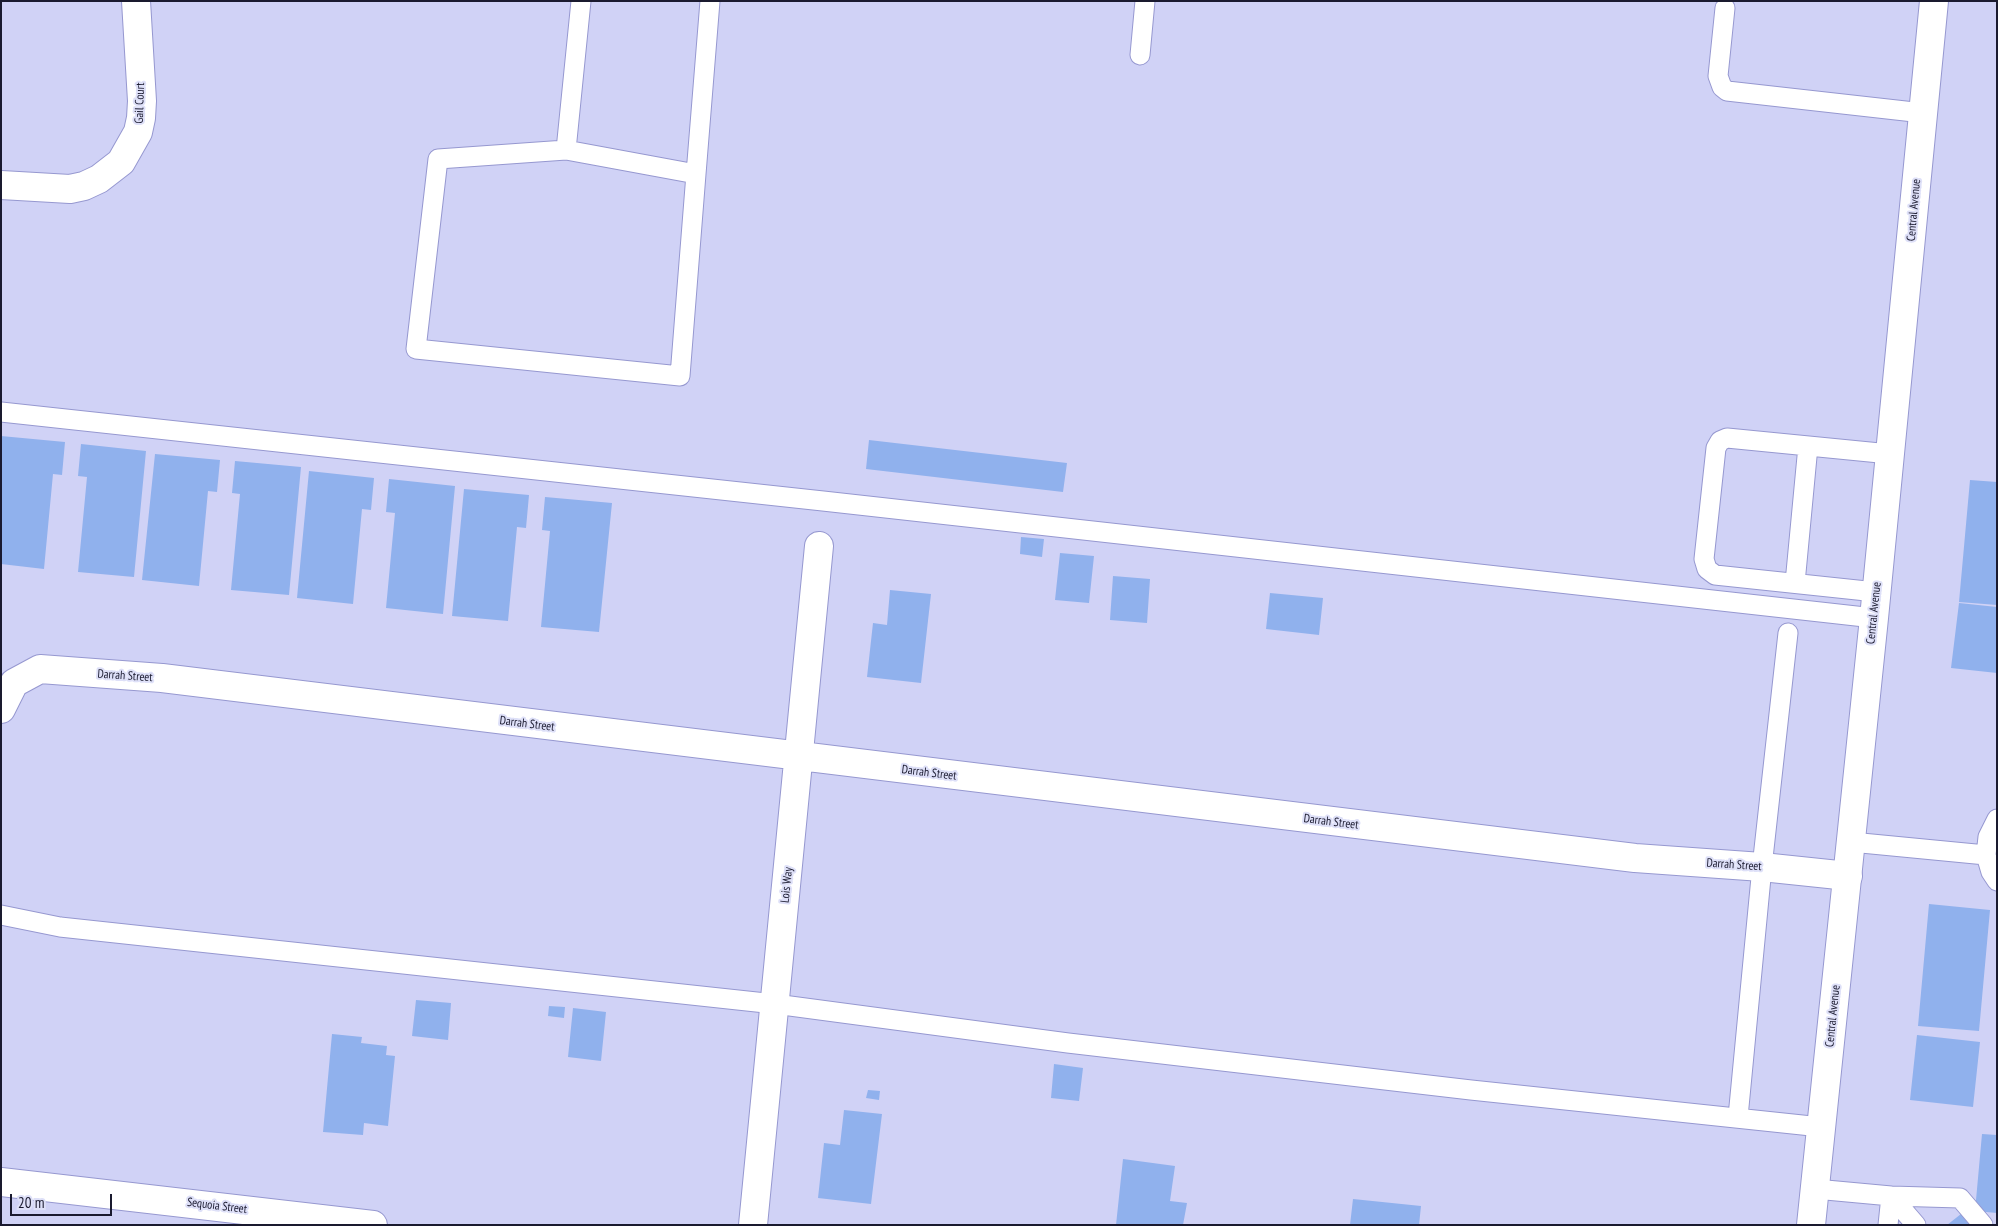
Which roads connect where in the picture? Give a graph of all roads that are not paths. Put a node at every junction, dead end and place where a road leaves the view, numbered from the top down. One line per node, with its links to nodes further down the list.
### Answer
1 (136, 1): 11 (street, Gail Court)
2 (581, 1): 9 (lane)
3 (710, 1): 10 (lane)
4 (1146, 1): 7 (lane)
5 (1934, 1): 8 (street, Central Avenue)
6 (1725, 8): 8 (lane)
7 (1140, 55)
8 (1923, 113): 14 (street, Central Avenue)
9 (566, 150): 10 (lane); 10 (lane)
10 (696, 174)
11 (1, 185)
12 (1, 412): 17 (lane)
13 (1808, 446): 14 (lane); 16 (lane); 16 (lane)
14 (1890, 454): 17 (street, Central Avenue)
15 (819, 546): 20 (street, Lois Way)
16 (1795, 583): 17 (lane)
17 (1875, 605): 22 (street, Central Avenue)
18 (1788, 633): 24 (lane)
19 (1, 709): 20 (street, Darrah Street)
20 (800, 757): 24 (street, Darrah Street); 28 (street, Lois Way)
21 (1997, 819): 23 (lane)
22 (1851, 842): 23 (lane); 25 (street, Central Avenue)
23 (1986, 855): 26 (lane)
24 (1762, 867): 25 (street, Darrah Street); 29 (lane)
25 (1848, 876): 30 (street, Central Avenue)
26 (1997, 881)
27 (1, 915): 28 (lane)
28 (775, 1004): 29 (lane); 35 (street, Lois Way)
29 (1738, 1117): 30 (lane)
30 (1821, 1127): 32 (street, Central Avenue)
31 (1, 1182): 34 (street, Sequoia Street)
32 (1814, 1189): 33 (lane); 36 (street, Central Avenue)
33 (1891, 1196): 37 (lane); 38 (lane); 39 (lane)
34 (373, 1225)
35 (753, 1225)
36 (1811, 1225)
37 (1888, 1225)
38 (1916, 1225)
39 (1983, 1225)

